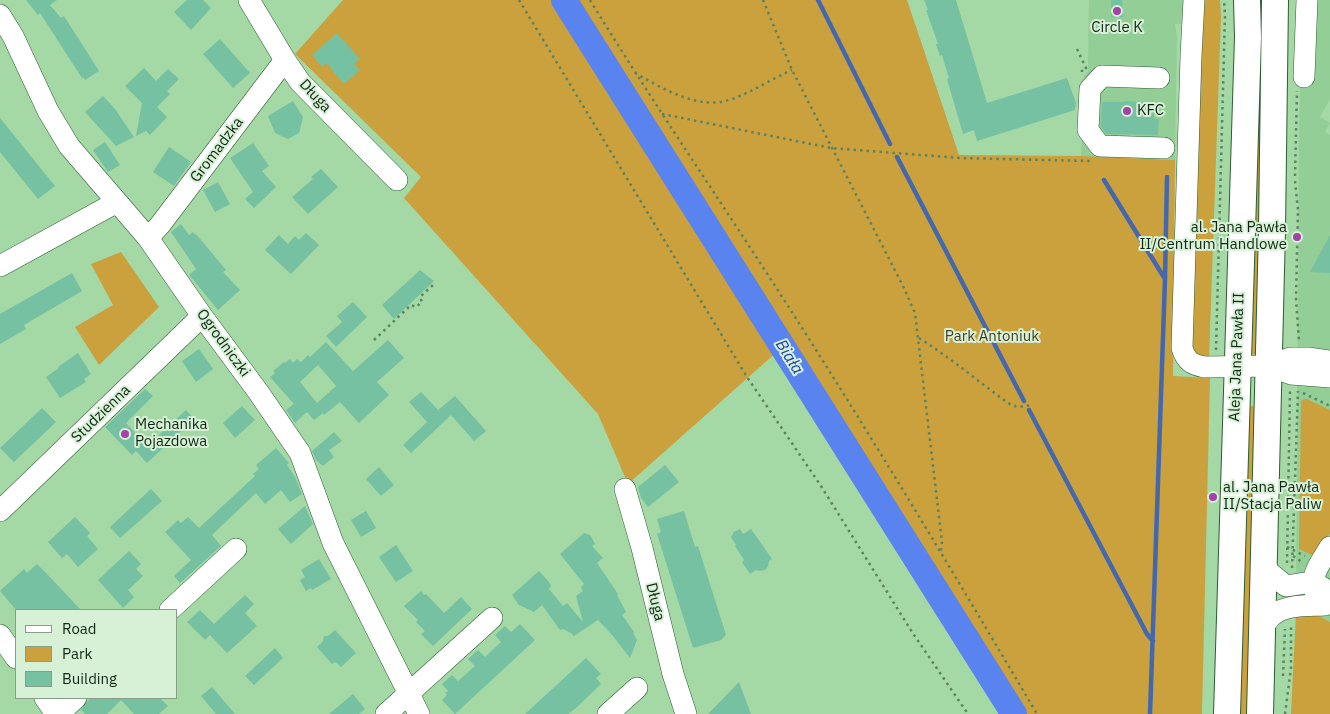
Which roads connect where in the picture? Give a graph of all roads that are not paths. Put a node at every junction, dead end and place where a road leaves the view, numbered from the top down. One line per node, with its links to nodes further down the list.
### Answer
1 (249, 0): 7 (street, Długa)
2 (1194, 0): 19 (street)
3 (1247, 0): 13 (main road, Aleja Jana Pawła II)
4 (1275, 0): 14 (main road, Aleja Jana Pawła II)
5 (1307, 0): 8 (street)
6 (0, 14): 12 (street, Ogrodniczki)
7 (284, 60): 11 (street, Długa); 15 (street, Gromadzka)
8 (1304, 77)
9 (1159, 78): 10 (street)
10 (1164, 148)
11 (397, 180)
12 (117, 202): 15 (street, Ogrodniczki); 16 (street)
13 (1242, 229): 14 (main road); 19 (main road, Aleja Jana Pawła II)
14 (1272, 230): 20 (main road, Aleja Jana Pawła II)
15 (148, 238): 17 (street, Ogrodniczki)
16 (0, 266)
17 (202, 316): 23 (street, Studzienna); 35 (street, Ogrodniczki)
18 (1330, 361): 20 (street)
19 (1226, 366): 20 (street); 43 (main road, Aleja Jana Pawła II)
20 (1268, 366): 21 (street); 26 (main road, Aleja Jana Pawła II)
21 (1330, 377)
22 (624, 489): 42 (street, Długa)
23 (0, 511)
24 (1330, 547): 27 (street)
25 (236, 550): 29 (street)
26 (1264, 563): 27 (street); 31 (main road, Aleja Jana Pawła II)
27 (1312, 582): 28 (street)
28 (1328, 601): 31 (street)
29 (171, 609)
30 (492, 618): 35 (street)
31 (1262, 628): 44 (main road, Aleja Jana Pawła II)
32 (0, 635): 33 (street)
33 (15, 657)
34 (637, 688): 41 (street)
35 (409, 693): 39 (street); 40 (street, Ogrodniczki)
36 (46, 699): 38 (street)
37 (75, 699): 38 (street)
38 (57, 714)
39 (386, 714)
40 (419, 714)
41 (608, 714)
42 (686, 714)
43 (1227, 714)
44 (1260, 714)

